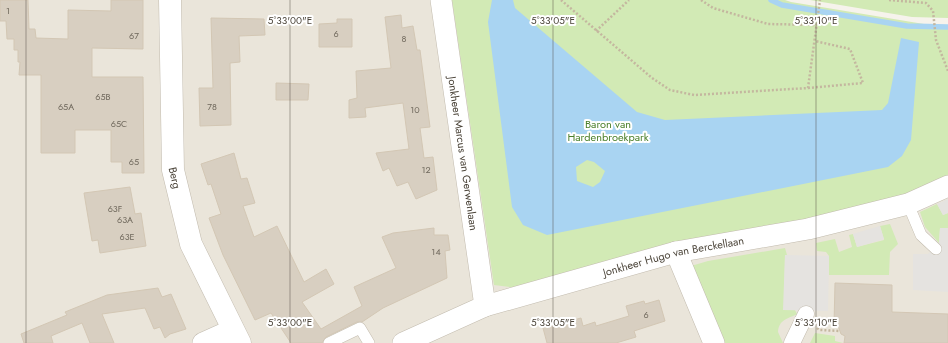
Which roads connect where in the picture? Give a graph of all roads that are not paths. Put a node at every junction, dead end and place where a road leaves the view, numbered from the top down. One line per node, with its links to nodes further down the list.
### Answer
1 (170, 0): 10 (street, Berg)
2 (441, 0): 7 (street, Jonkheer Marcus van Gerwenlaan)
3 (948, 186): 4 (street, Jonkheer Hugo van Berckellaan)
4 (908, 204): 5 (lane); 6 (street, Jonkheer Hugo van Berckellaan)
5 (936, 249)
6 (676, 252): 7 (street, Jonkheer Hugo van Berckellaan); 16 (street)
7 (485, 306): 15 (street, Jonkheer Hugo van Berckellaan)
8 (806, 314): 11 (street)
9 (814, 329): 11 (street)
10 (236, 337): 12 (street)
11 (795, 337)
12 (203, 343)
13 (329, 343): 14 (lane)
14 (369, 343)
15 (403, 343)
16 (714, 343)

